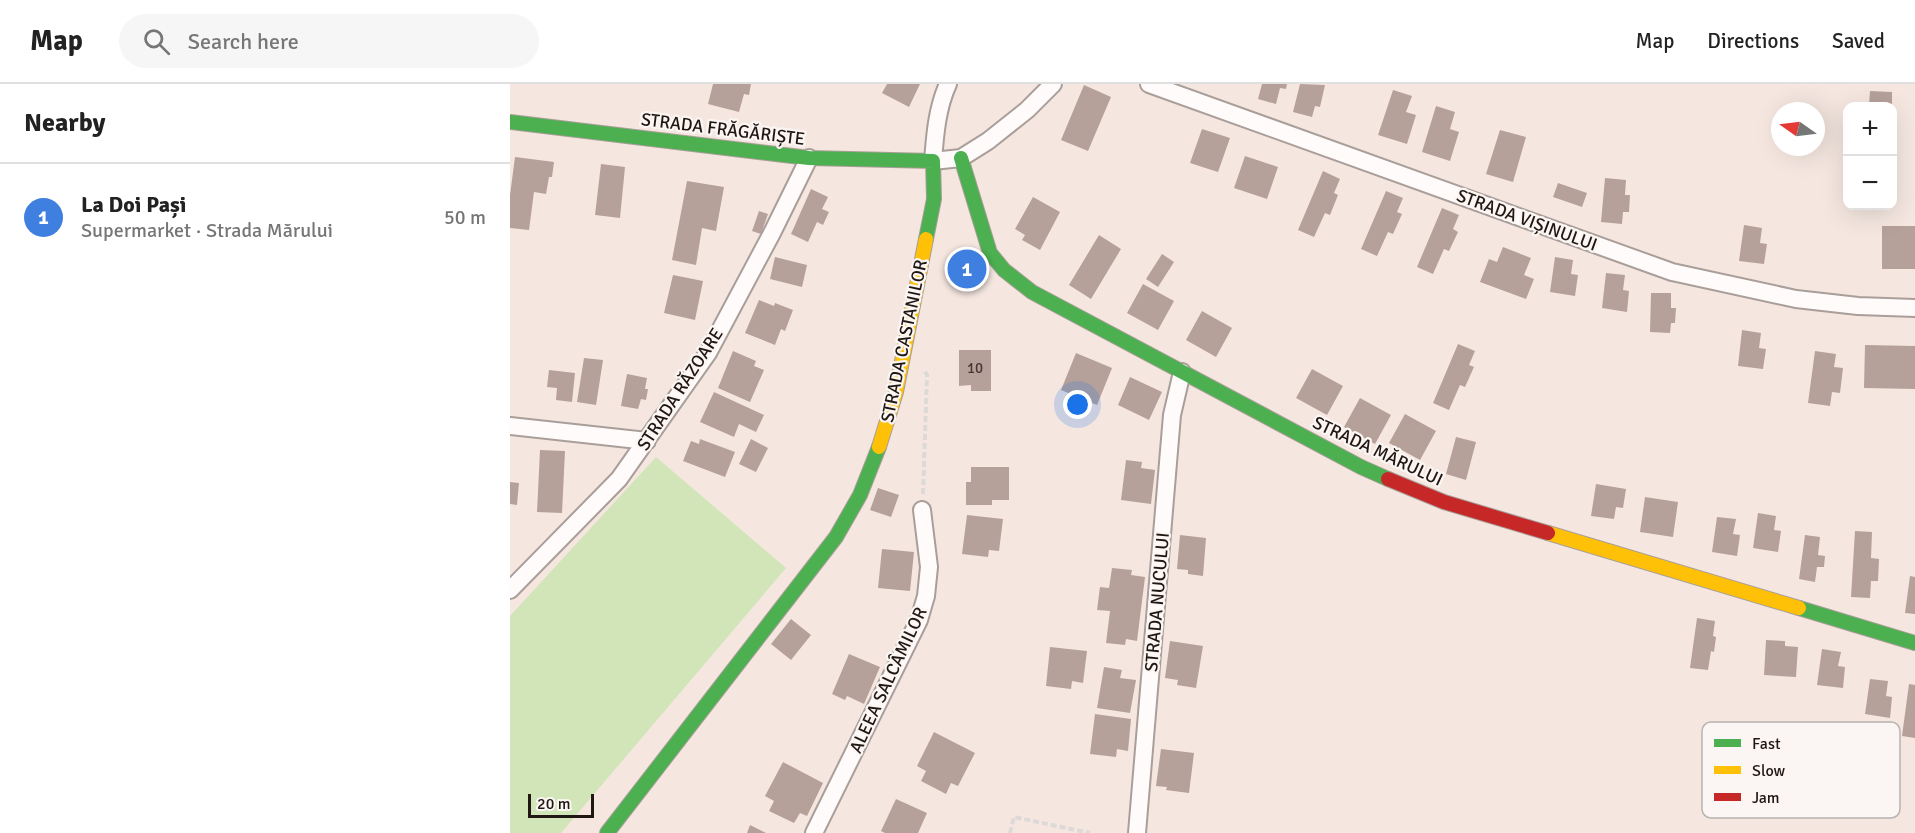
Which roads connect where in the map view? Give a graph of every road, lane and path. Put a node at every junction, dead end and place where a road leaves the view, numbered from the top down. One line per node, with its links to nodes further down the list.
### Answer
1 (948, 84): 7 (street)
2 (1053, 84): 6 (street)
3 (1149, 84): 8 (street, STRADA VIȘINULUI)
4 (510, 122): 5 (street, STRADA FRĂGĂRIȘTE)
5 (809, 158): 7 (street, STRADA FRĂGĂRIȘTE); 12 (street, STRADA RĂZOARE)
6 (961, 158): 7 (street); 9 (street, STRADA MĂRULUI)
7 (933, 161): 16 (street, STRADA CASTANILOR)
8 (1915, 308)
9 (1182, 372): 15 (street, STRADA MĂRULUI); 20 (street, STRADA NUCULUI)
10 (927, 375): 13 (path)
11 (510, 426): 12 (street)
12 (647, 441): 14 (street, STRADA RĂZOARE)
13 (922, 510): 17 (street, ALEEA SALCÂMILOR)
14 (510, 590)
15 (1915, 643)
16 (608, 833)
17 (814, 833)
18 (1010, 833): 19 (path)
19 (1090, 833)
20 (1137, 833)

